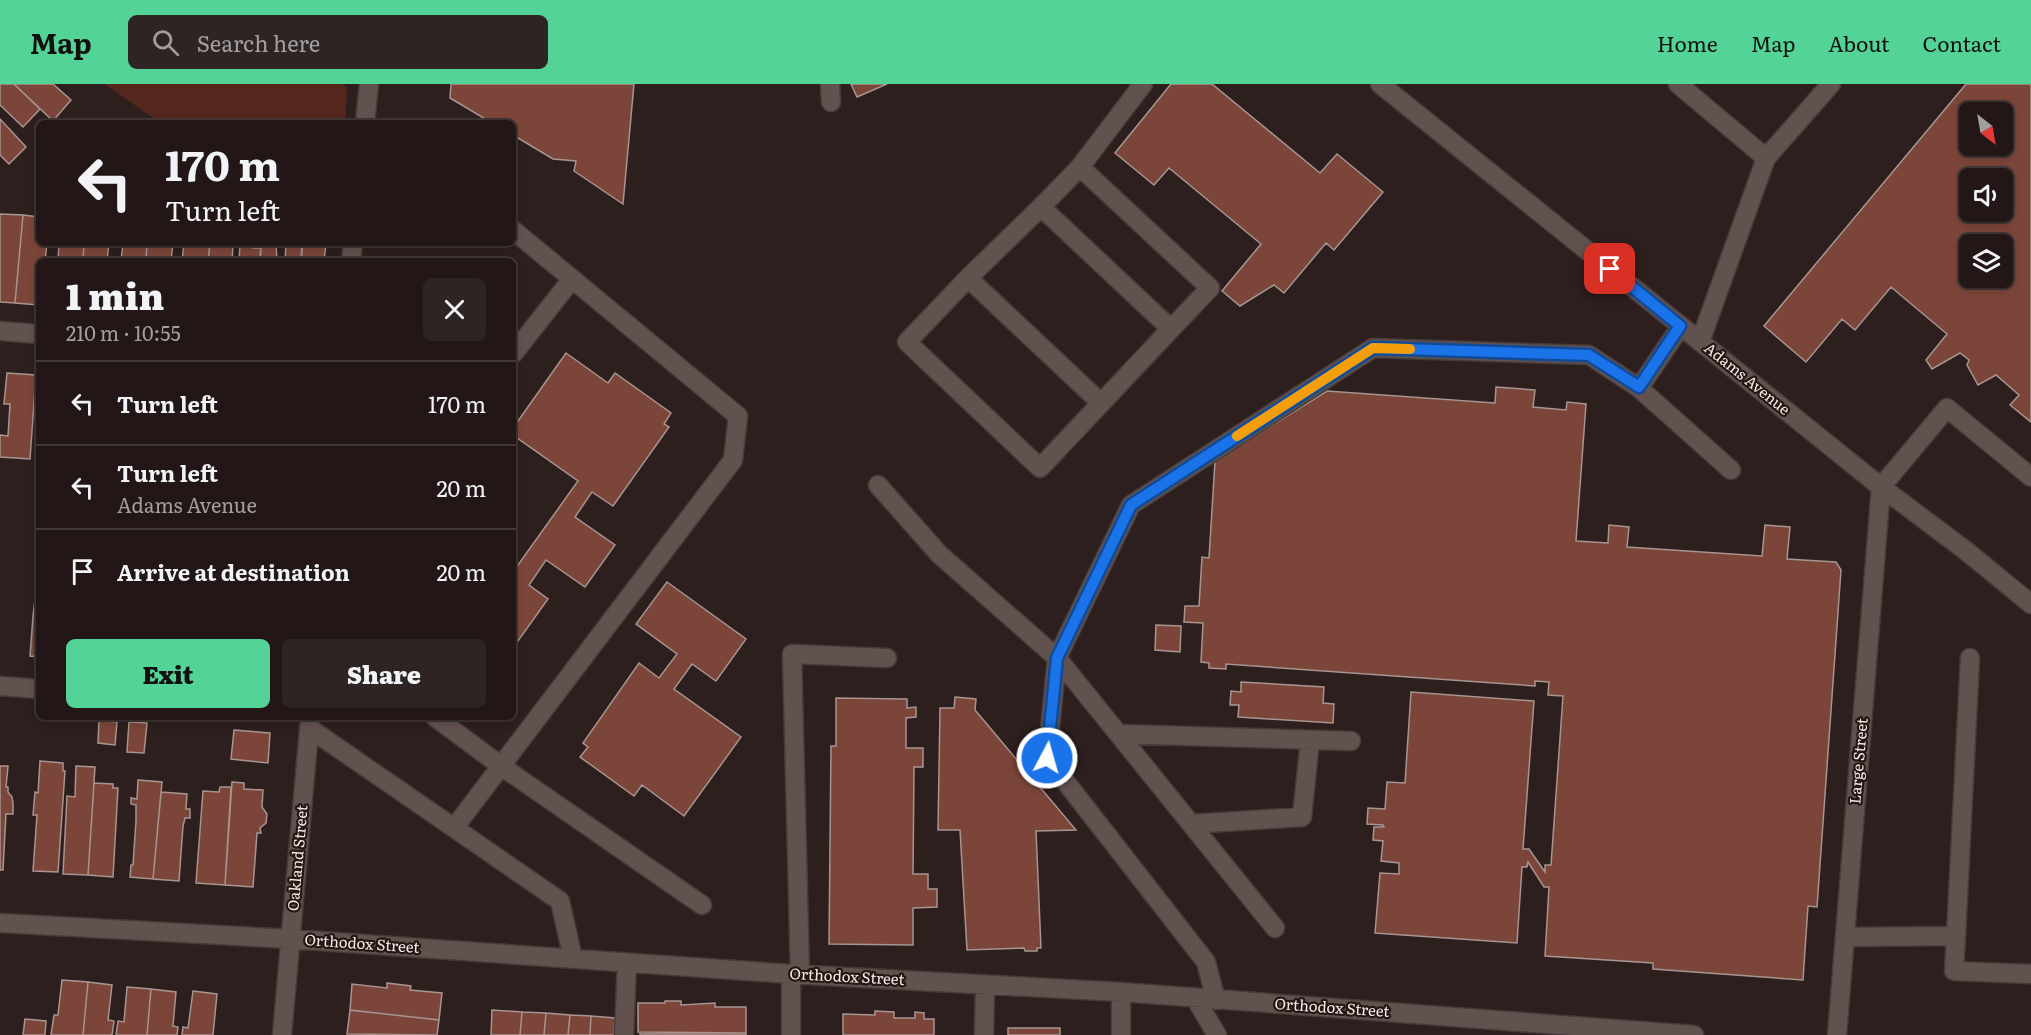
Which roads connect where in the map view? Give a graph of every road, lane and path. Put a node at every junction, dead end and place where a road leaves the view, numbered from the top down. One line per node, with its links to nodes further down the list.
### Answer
1 (369, 84): 6 (street)
2 (1143, 84): 8 (street)
3 (1380, 84): 13 (street, Adams Avenue)
4 (1678, 84): 7 (street)
5 (1831, 84): 7 (street)
6 (365, 120)
7 (1766, 158): 17 (street)
8 (1080, 167): 9 (street); 14 (street)
9 (1041, 207): 11 (street); 14 (street)
10 (516, 232): 12 (street)
11 (968, 278): 20 (street); 20 (street)
12 (572, 279): 18 (street); 36 (street)
13 (1680, 326): 17 (street, Adams Avenue); 19 (street)
14 (1171, 329): 20 (street)
15 (0, 331): 16 (street)
16 (36, 334)
17 (1700, 342): 24 (street, Adams Avenue)
18 (516, 350)
19 (1639, 387): 21 (street); 27 (street)
20 (1101, 403)
21 (1731, 470)
22 (2031, 477): 24 (street)
23 (878, 484): 27 (street)
24 (1881, 487): 25 (street, Adams Avenue); 43 (street, Large Street)
25 (2031, 604)
26 (887, 658): 48 (street)
27 (1057, 658): 33 (street); 52 (street)
28 (1971, 658): 42 (street)
29 (0, 686): 30 (street)
30 (36, 689)
31 (439, 720): 36 (street)
32 (310, 723): 38 (street); 44 (street, Oakland Street)
33 (1119, 734): 34 (street); 37 (street)
34 (1310, 740): 35 (street); 37 (street)
35 (1351, 741)
36 (501, 766): 38 (street); 39 (street)
37 (1191, 824): 41 (street)
38 (454, 828): 45 (street)
39 (702, 905)
40 (0, 923): 44 (street, Orthodox Street)
41 (1275, 928)
42 (1956, 936): 43 (street); 47 (street)
43 (1845, 937): 60 (street, Large Street)
44 (291, 939): 45 (street, Orthodox Street); 53 (street, Oakland Street)
45 (573, 959): 46 (street, Orthodox Street)
46 (627, 963): 48 (street, Orthodox Street); 54 (street)
47 (2031, 974)
48 (796, 975): 49 (street, Orthodox Street); 55 (street)
49 (985, 985): 50 (street, Orthodox Street); 56 (street)
50 (1121, 992): 51 (street, Orthodox Street); 57 (street)
51 (1195, 998): 52 (street, Orthodox Street); 58 (street)
52 (1216, 1000): 59 (street, Orthodox Street)
53 (282, 1035)
54 (624, 1035)
55 (791, 1035)
56 (984, 1035)
57 (1120, 1035)
58 (1217, 1035)
59 (1694, 1035)
60 (1837, 1035)

